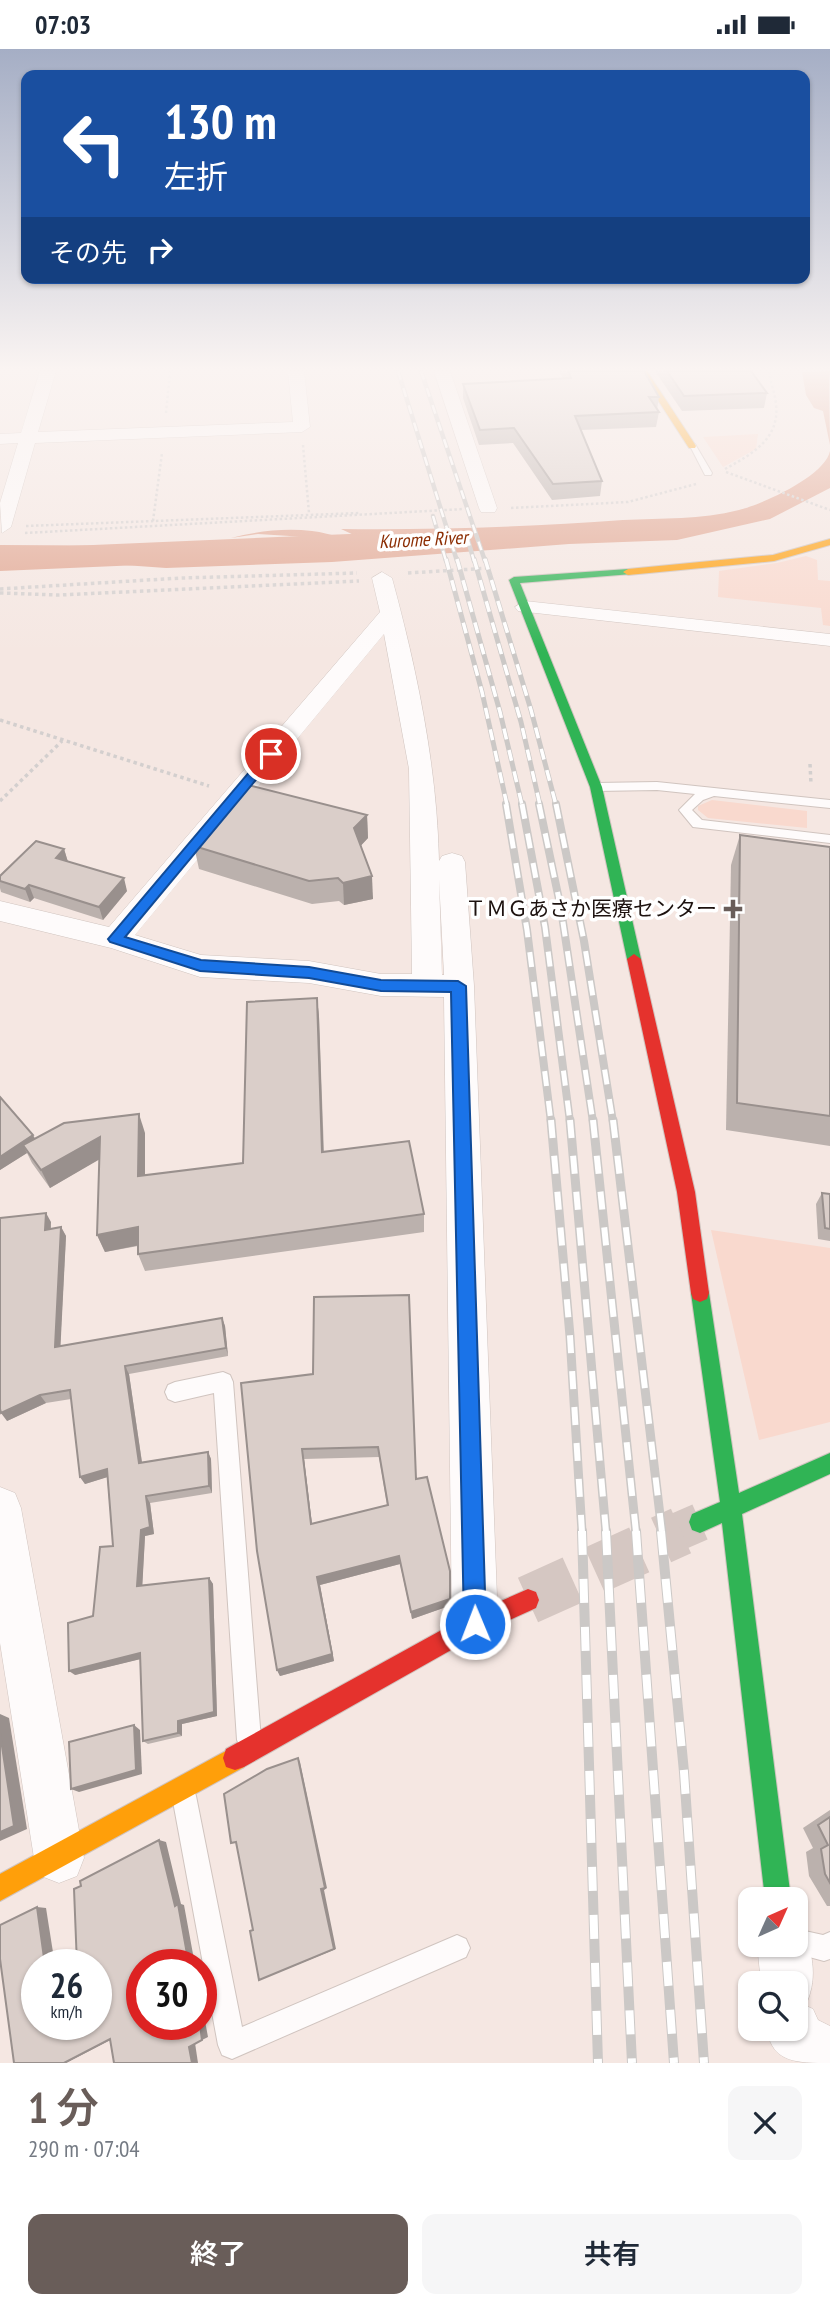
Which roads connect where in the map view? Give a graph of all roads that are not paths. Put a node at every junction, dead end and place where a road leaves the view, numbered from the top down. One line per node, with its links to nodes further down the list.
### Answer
1 (23, 465): 6 (street)
2 (474, 465): 5 (street)
3 (703, 465): 4 (lane)
4 (709, 476)
5 (488, 508)
6 (8, 530)
7 (830, 542): 9 (street)
8 (382, 575): 10 (street)
9 (525, 607): 11 (street); 13 (street)
10 (391, 613): 20 (street); 21 (street)
11 (830, 640)
12 (657, 786): 13 (lane); 14 (lane); 16 (lane)
13 (596, 787): 25 (street)
14 (713, 792): 15 (lane); 16 (lane)
15 (830, 804)
16 (685, 810): 17 (lane)
17 (830, 839)
18 (452, 862): 21 (street)
19 (0, 911): 20 (street)
20 (115, 939): 21 (street)
21 (443, 986): 28 (street)
22 (175, 1392): 29 (lane)
23 (830, 1463): 25 (street)
24 (0, 1508): 31 (street)
25 (731, 1508): 26 (street); 32 (street)
26 (700, 1522)
27 (528, 1600): 28 (street)
28 (475, 1624): 29 (street)
29 (249, 1749): 30 (street)
30 (181, 1785): 31 (street); 36 (lane)
31 (59, 1858): 33 (street)
32 (777, 1887)
33 (0, 1888)
34 (808, 1945): 35 (lane)
35 (830, 1945)
36 (457, 1948)
37 (802, 2041): 38 (street)
38 (830, 2057)

